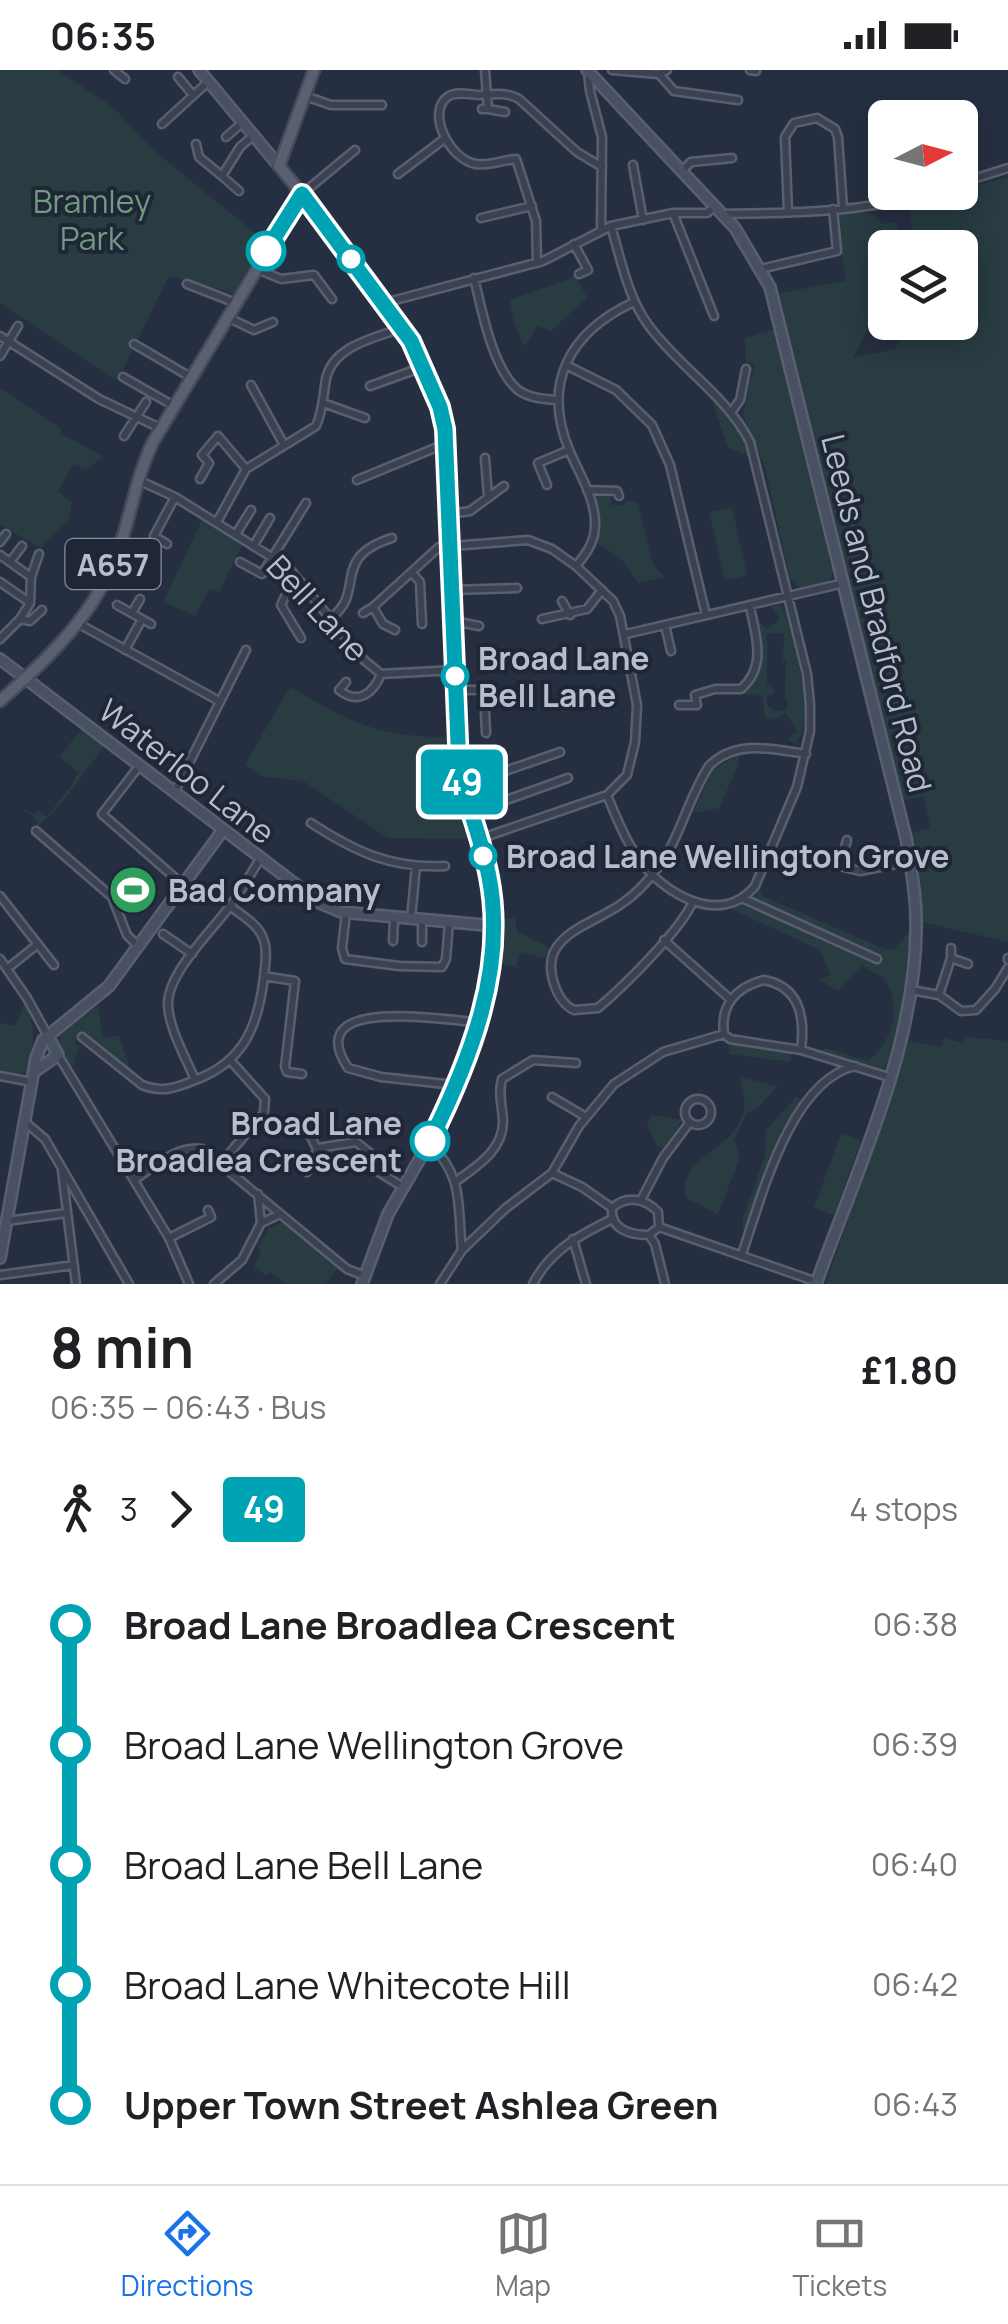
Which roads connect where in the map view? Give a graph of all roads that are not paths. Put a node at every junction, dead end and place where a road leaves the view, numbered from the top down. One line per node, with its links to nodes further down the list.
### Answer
1 (114, 70): 10 (street)
2 (198, 70): 11 (street)
3 (314, 70): 14 (main road)
4 (485, 70): 12 (street)
5 (612, 70): 8 (street)
6 (667, 70): 8 (street)
7 (593, 72): 28 (street); 30 (street, Leeds and Bradford Road)
8 (659, 74): 15 (street)
9 (178, 77): 13 (street)
10 (125, 79)
11 (208, 82): 13 (street); 18 (street)
12 (487, 94): 17 (street); 22 (street); 28 (street)
13 (194, 95): 19 (street)
14 (304, 96): 16 (street); 27 (main road)
15 (738, 100)
16 (382, 105)
17 (505, 112)
18 (243, 122): 20 (street); 21 (street)
19 (162, 124)
20 (254, 135): 27 (street); 32 (street)
21 (226, 137)
22 (444, 139): 31 (street); 37 (street)
23 (196, 144): 32 (street)
24 (355, 150): 35 (street)
25 (732, 158): 30 (street)
26 (633, 165): 44 (street)
27 (280, 166): 35 (main road)
28 (602, 168): 48 (street)
29 (1008, 168): 33 (street)
30 (682, 171): 40 (street, Leeds and Bradford Road)
31 (398, 174)
32 (222, 176): 34 (street)
33 (978, 177)
34 (239, 191)
35 (302, 194): 51 (main road, A657); 58 (street)
36 (868, 203): 38 (street)
37 (532, 206): 43 (street); 47 (street)
38 (843, 208): 39 (street); 41 (street)
39 (833, 209): 41 (street); 52 (street)
40 (719, 210): 41 (street); 42 (street); 52 (street, Leeds and Bradford Road)
41 (788, 212)
42 (673, 213): 44 (street); 60 (street)
43 (482, 218)
44 (643, 220): 46 (street)
45 (548, 226): 47 (street)
46 (611, 226): 48 (street); 57 (street)
47 (536, 228): 50 (street)
48 (601, 229): 49 (street)
49 (574, 244): 50 (street); 53 (street)
50 (537, 263): 54 (street)
51 (256, 268): 56 (street); 59 (main road, A657)
52 (760, 268): 122 (street, Leeds and Bradford Road)
53 (578, 274)
54 (474, 278): 58 (street); 76 (street)
55 (187, 284): 59 (street)
56 (332, 299)
57 (634, 302): 69 (street); 80 (street)
58 (384, 303): 64 (street)
59 (236, 304): 61 (main road, A657)
60 (714, 316)
61 (228, 318): 62 (street); 73 (main road, A657)
62 (273, 322)
63 (18, 326): 66 (street)
64 (403, 328): 70 (street); 78 (street)
65 (0, 336): 66 (street)
66 (10, 342): 68 (street); 81 (street)
67 (134, 344): 73 (street)
68 (0, 356)
69 (566, 365): 76 (street); 137 (street)
70 (424, 366): 75 (street); 85 (street)
71 (746, 370): 80 (street)
72 (122, 376): 79 (street)
73 (192, 378): 79 (main road, A657)
74 (251, 385): 86 (street)
75 (370, 386)
76 (557, 400): 87 (street)
77 (146, 402): 81 (street)
78 (323, 404): 82 (street); 86 (street)
79 (175, 406): 83 (main road, A657)
80 (732, 411): 126 (street)
81 (136, 417): 83 (street); 84 (street)
82 (365, 418)
83 (162, 428): 90 (main road, A657)
84 (124, 436)
85 (447, 444): 92 (street); 101 (street)
86 (284, 446): 89 (street)
87 (570, 450): 93 (street); 95 (street)
88 (485, 458): 98 (street)
89 (246, 469): 91 (street); 103 (street)
90 (137, 479): 96 (street, Bell Lane); 143 (main road, A657)
91 (200, 480)
92 (356, 480)
93 (547, 485)
94 (504, 486): 98 (street)
95 (588, 490): 97 (street); 117 (street)
96 (175, 496): 103 (street, Bell Lane); 108 (street)
97 (620, 496)
98 (488, 498): 101 (street)
99 (306, 502): 114 (street)
100 (251, 510): 105 (street)
101 (450, 514): 109 (street)
102 (270, 518): 110 (street)
103 (217, 522): 105 (street, Bell Lane)
104 (6, 534): 107 (street)
105 (236, 534): 110 (street, Bell Lane)
106 (392, 538): 138 (street)
107 (0, 542)
108 (168, 544)
109 (451, 544): 117 (street); 118 (street); 124 (street)
110 (254, 545): 114 (street, Bell Lane)
111 (22, 546): 115 (street)
112 (39, 554): 119 (street)
113 (0, 555): 115 (street)
114 (273, 556): 116 (street); 121 (street, Bell Lane)
115 (10, 562): 119 (street)
116 (240, 562)
117 (576, 566): 125 (street)
118 (413, 574): 131 (street); 145 (street)
119 (31, 577): 129 (street)
120 (0, 582): 129 (street)
121 (301, 582): 138 (street, Bell Lane); 150 (street)
122 (844, 583): 126 (street); 181 (street, Leeds and Bradford Road)
123 (517, 588): 124 (street)
124 (453, 590): 142 (street)
125 (602, 590): 136 (street); 149 (street)
126 (789, 597): 132 (street); 168 (street)
127 (140, 599): 135 (street)
128 (562, 601): 136 (street)
129 (30, 603): 139 (street)
130 (117, 605): 135 (street)
131 (373, 608): 134 (street); 148 (street)
132 (750, 608): 137 (street); 165 (street)
133 (42, 610): 139 (street)
134 (362, 613)
135 (132, 614): 140 (street)
136 (570, 614): 141 (street)
137 (706, 615): 146 (street)
138 (331, 618): 157 (street, Bell Lane)
139 (20, 619): 151 (street)
140 (142, 619): 144 (street); 152 (street)
141 (542, 619)
142 (454, 622): 147 (street); 156 (street)
143 (78, 624): 152 (street); 158 (main road, A657)
144 (151, 624)
145 (422, 624)
146 (665, 624): 149 (street); 154 (street)
147 (479, 626)
148 (394, 630)
149 (626, 634): 173 (street)
150 (301, 638)
151 (0, 639)
152 (125, 650): 164 (street)
153 (246, 650): 164 (street)
154 (671, 650)
155 (0, 659): 158 (street, Waterloo Lane)
156 (455, 670): 157 (street, Bell Lane); 161 (street)
157 (381, 674): 160 (street)
158 (26, 678): 163 (main road, A657); 169 (street, Waterloo Lane)
159 (488, 681): 162 (street)
160 (346, 682)
161 (456, 690): 162 (street); 171 (street)
162 (484, 690): 166 (street)
163 (0, 701)
164 (219, 701): 172 (street)
165 (680, 706)
166 (486, 733)
167 (560, 752): 171 (street)
168 (806, 754): 184 (street); 187 (street)
169 (140, 765): 172 (street, Waterloo Lane); 185 (street)
170 (568, 778): 174 (street)
171 (462, 786): 174 (street)
172 (175, 791): 176 (street, Waterloo Lane)
173 (607, 796): 178 (street); 184 (street)
174 (470, 813): 178 (street)
175 (311, 823): 182 (street)
176 (223, 830): 180 (street, Waterloo Lane); 185 (street)
177 (36, 831): 200 (street)
178 (478, 839): 194 (street)
179 (846, 840): 181 (street)
180 (260, 859): 189 (street); 190 (street, Waterloo Lane)
181 (910, 861): 210 (street, Leeds and Bradford Road)
182 (416, 866): 183 (street); 192 (street)
183 (444, 866)
184 (654, 874): 188 (street); 196 (street)
185 (182, 884): 200 (street)
186 (0, 896): 199 (street)
187 (744, 899): 188 (street); 204 (street)
188 (693, 902): 196 (street)
189 (230, 906): 202 (street); 209 (street)
190 (346, 912): 191 (street, Waterloo Lane); 193 (street)
191 (394, 918): 192 (street, Waterloo Lane); 197 (street)
192 (417, 920): 193 (street, Waterloo Lane); 198 (street)
193 (449, 922): 194 (street, Waterloo Lane)
194 (496, 926): 213 (street)
195 (163, 934): 202 (street)
196 (664, 940): 212 (street)
197 (393, 941)
198 (422, 942)
199 (38, 944): 206 (street); 207 (street)
200 (137, 946): 215 (street)
201 (952, 948): 203 (street)
202 (192, 954): 228 (street)
203 (951, 958): 205 (street); 211 (street)
204 (877, 959)
205 (968, 964)
206 (3, 965): 215 (street)
207 (54, 965)
208 (1008, 968): 211 (street)
209 (264, 976): 220 (street); 223 (street)
210 (911, 990): 211 (street); 227 (street, Leeds and Bradford Road)
211 (939, 995)
212 (730, 1000): 214 (street); 217 (street)
213 (476, 1022): 229 (street); 229 (street)
214 (724, 1034): 217 (street); 231 (street)
215 (48, 1036): 218 (street); 225 (street)
216 (82, 1037): 228 (street)
217 (801, 1050): 219 (street)
218 (58, 1055): 225 (street); 241 (street)
219 (825, 1056): 222 (street); 226 (street)
220 (231, 1061): 228 (street); 237 (street)
221 (576, 1064): 242 (street)
222 (855, 1066): 226 (street); 227 (street)
223 (302, 1074)
224 (0, 1076): 225 (street)
225 (33, 1077): 232 (street)
226 (830, 1077): 259 (street)
227 (888, 1078): 264 (street, Leeds and Bradford Road)
228 (196, 1080)
229 (456, 1086): 235 (street)
230 (552, 1097): 231 (street)
231 (586, 1117): 240 (street)
232 (24, 1122): 238 (street); 252 (street)
233 (690, 1122): 233 (street); 246 (street)
234 (307, 1129): 236 (street)
235 (429, 1144): 242 (street); 243 (street)
236 (317, 1149): 239 (street); 243 (street)
237 (221, 1163): 241 (street); 244 (street)
238 (62, 1166): 245 (street); 248 (street)
239 (307, 1172)
240 (552, 1173): 247 (street); 258 (street)
241 (134, 1180): 256 (street)
242 (455, 1182): 258 (street)
243 (403, 1187): 263 (street)
244 (258, 1194): 250 (street); 253 (street)
245 (81, 1199): 248 (street); 266 (street)
246 (641, 1200): 247 (street); 254 (street)
247 (612, 1208): 251 (street)
248 (67, 1209): 252 (street); 261 (street)
249 (208, 1210): 256 (street)
250 (281, 1213): 253 (street); 263 (street)
251 (612, 1219): 255 (street); 257 (street)
252 (6, 1221): 260 (street)
253 (261, 1223): 268 (street)
254 (659, 1227): 255 (street); 259 (street)
255 (649, 1235): 272 (street)
256 (168, 1238): 267 (street)
257 (573, 1239): 270 (street); 271 (street)
258 (462, 1250): 269 (street)
259 (742, 1254): 264 (street)
260 (0, 1258)
261 (74, 1266): 262 (street); 265 (street)
262 (0, 1275)
263 (364, 1280)
264 (816, 1283)
265 (76, 1284)
266 (130, 1284)
267 (188, 1284)
268 (214, 1284)
269 (440, 1284)
270 (533, 1284)
271 (586, 1284)
272 (665, 1284)

